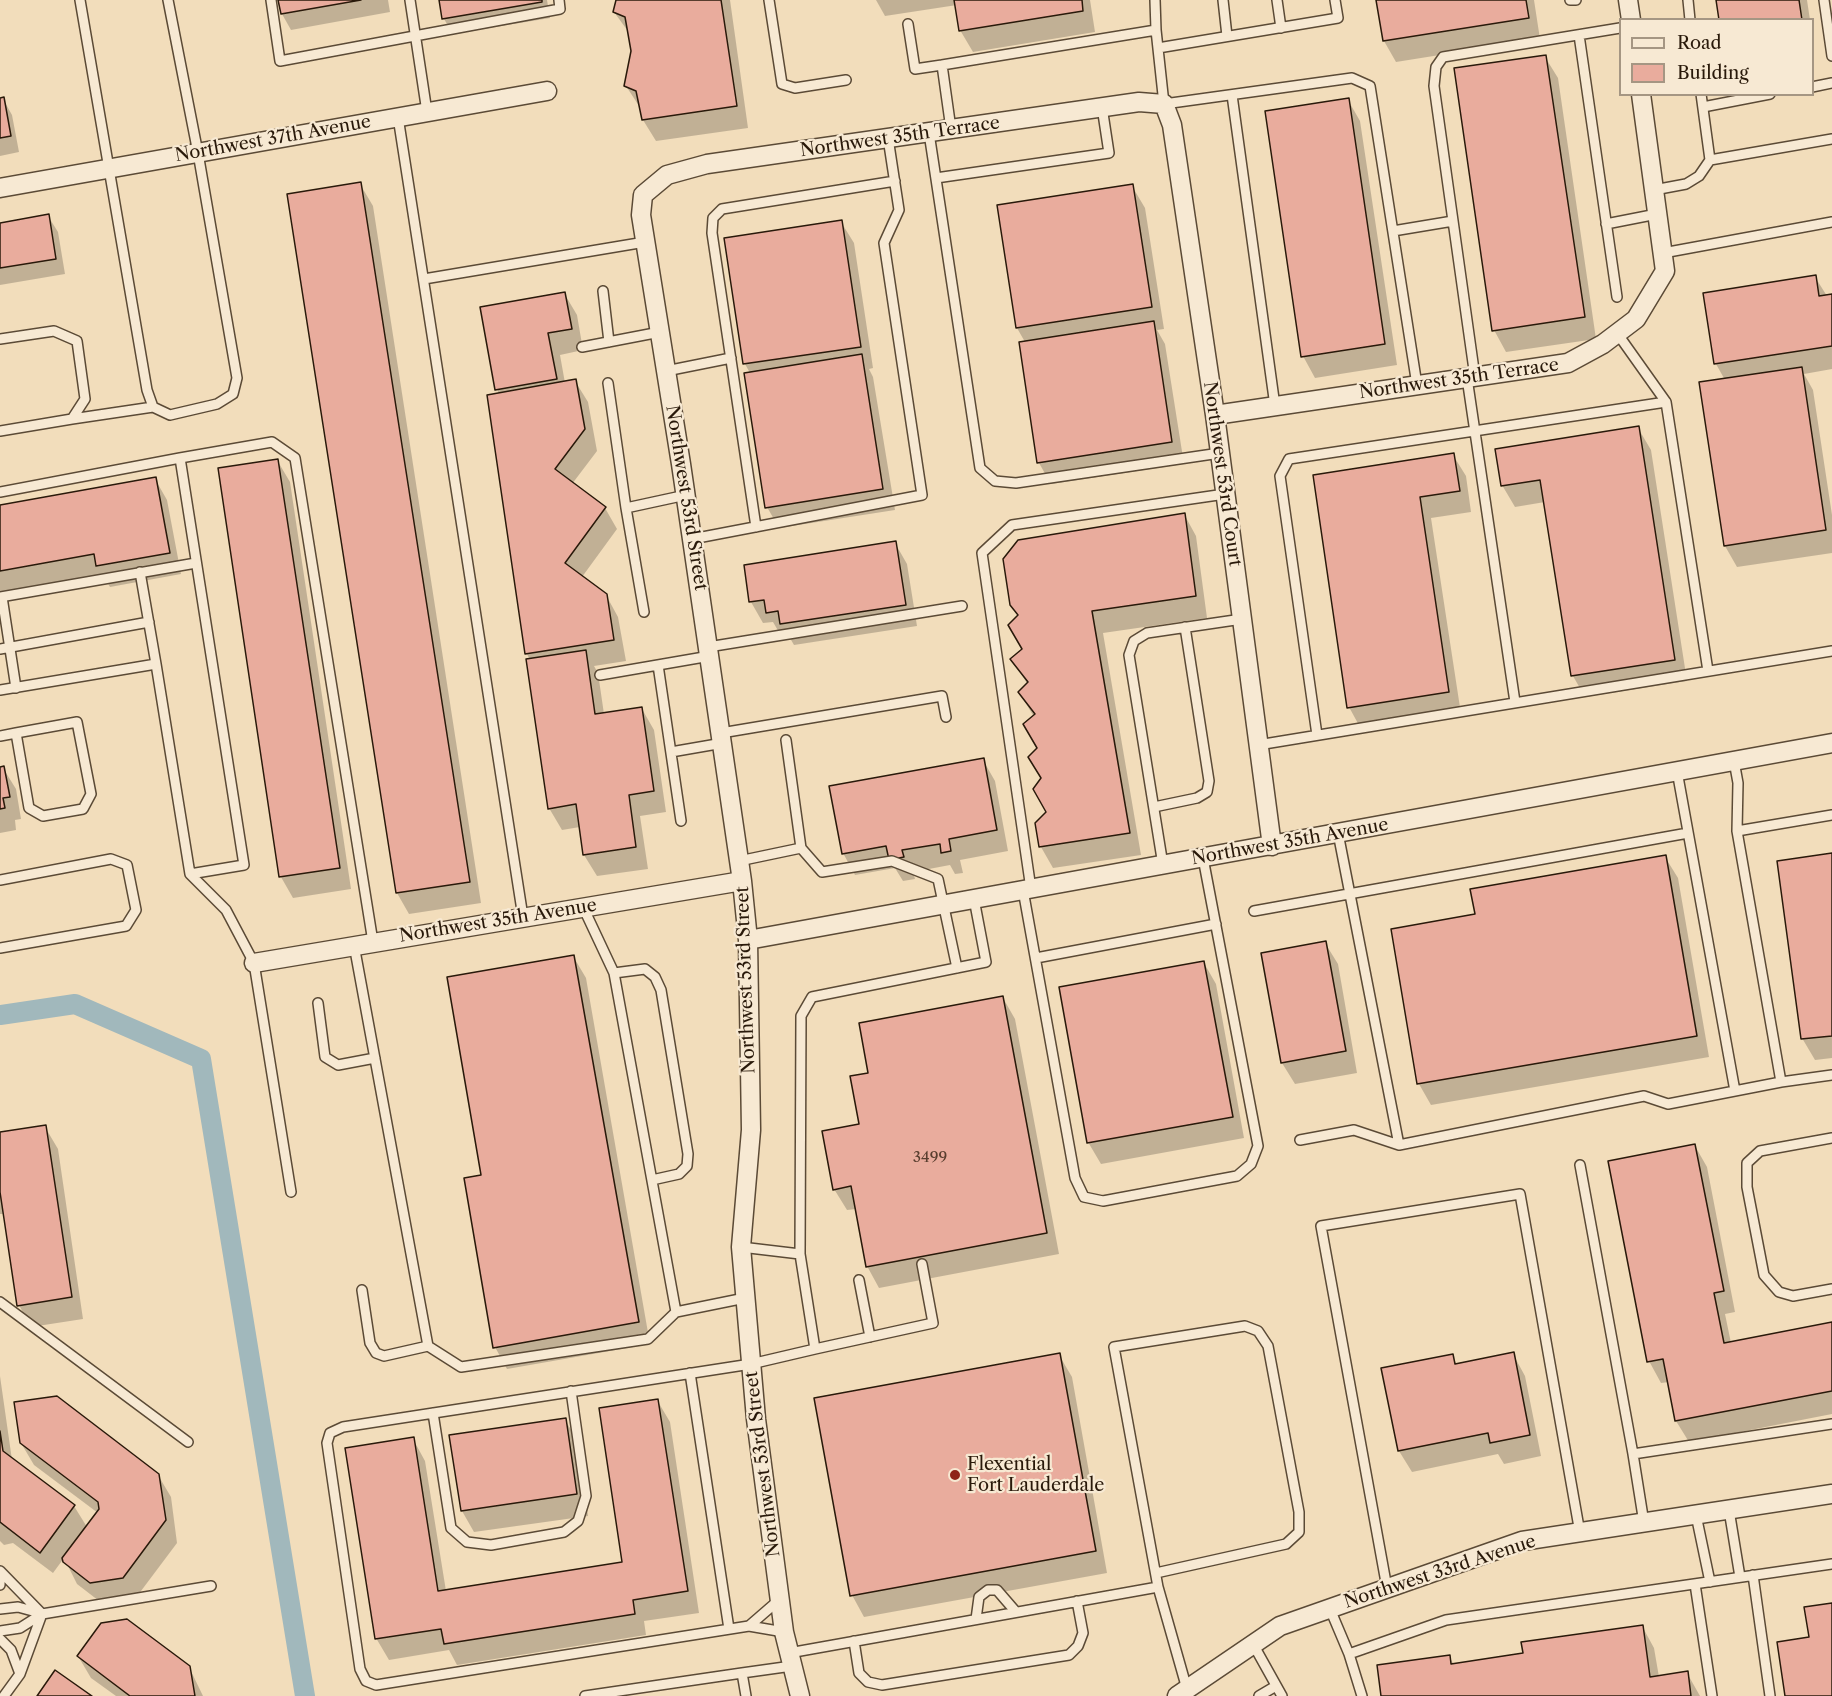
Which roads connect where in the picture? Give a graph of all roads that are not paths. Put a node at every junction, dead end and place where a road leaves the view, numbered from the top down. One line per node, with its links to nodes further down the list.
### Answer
1 (80, 0): 47 (lane)
2 (168, 0): 45 (lane)
3 (271, 0): 22 (lane)
4 (410, 0): 22 (lane)
5 (559, 0): 22 (lane)
6 (769, 0): 28 (lane)
7 (1155, 0): 21 (lane)
8 (1223, 0): 24 (lane)
9 (1277, 0): 19 (lane)
10 (1335, 0): 19 (lane)
11 (1570, 0): 12 (lane)
12 (1575, 0)
13 (1628, 0): 16 (street)
14 (1688, 0): 17 (lane)
15 (1824, 0): 26 (lane)
16 (1631, 18)
17 (1690, 18)
18 (908, 24): 27 (lane)
19 (1281, 28): 24 (lane)
20 (1619, 28): 23 (lane)
21 (1156, 30): 25 (lane); 27 (lane)
22 (415, 35): 39 (lane)
23 (1579, 35): 54 (lane); 56 (lane)
24 (1227, 36): 25 (lane)
25 (1158, 48): 36 (lane)
26 (1832, 56)
27 (942, 65): 41 (lane)
28 (846, 80)
29 (1832, 83): 30 (lane)
30 (1814, 87)
31 (547, 91): 39 (street, Northwest 37th Avenue)
32 (1232, 95): 36 (lane); 57 (lane); 74 (lane)
33 (1641, 96): 51 (street)
34 (1701, 96): 37 (lane)
35 (1759, 96): 37 (lane)
36 (1164, 104): 38 (street, Northwest 35th Terrace); 76 (street, Northwest 53rd Court)
37 (1702, 106): 46 (lane)
38 (1102, 107): 41 (street, Northwest 35th Terrace); 48 (lane)
39 (427, 112): 40 (street, Northwest 37th Avenue)
40 (398, 117): 45 (street, Northwest 37th Avenue); 60 (lane)
41 (951, 129): 42 (street, Northwest 35th Terrace)
42 (928, 133): 43 (street, Northwest 35th Terrace); 48 (lane)
43 (888, 138): 49 (lane); 52 (street, Northwest 35th Terrace)
44 (1832, 139): 46 (lane)
45 (198, 153): 47 (street, Northwest 37th Avenue); 75 (lane)
46 (1710, 160): 51 (lane)
47 (111, 168): 50 (street, Northwest 37th Avenue); 75 (lane)
48 (936, 177): 80 (lane)
49 (895, 181): 68 (lane); 86 (lane)
50 (0, 188)
51 (1654, 190): 53 (street)
52 (643, 195): 58 (street, Northwest 53rd Street)
53 (1657, 214): 56 (lane); 59 (street)
54 (1453, 221): 57 (lane); 70 (lane)
55 (1832, 222): 59 (lane)
56 (1606, 224): 62 (lane)
57 (1393, 231): 72 (lane)
58 (645, 242): 60 (lane); 63 (street, Northwest 53rd Street)
59 (1664, 262): 64 (street, Northwest 35th Terrace)
60 (424, 279): 138 (lane)
61 (603, 291): 66 (lane)
62 (1617, 297)
63 (660, 332): 66 (lane); 69 (street, Northwest 53rd Street)
64 (1617, 333): 70 (street, Northwest 35th Terrace); 73 (lane)
65 (0, 339): 77 (lane)
66 (609, 342): 67 (lane)
67 (582, 347)
68 (730, 358): 69 (lane); 86 (lane)
69 (666, 371): 84 (street, Northwest 53rd Street)
70 (1471, 377): 72 (street, Northwest 35th Terrace); 79 (lane)
71 (608, 383): 85 (lane)
72 (1417, 386): 74 (street, Northwest 35th Terrace)
73 (1666, 402): 79 (lane); 102 (lane)
74 (1275, 406): 76 (street, Northwest 35th Terrace)
75 (153, 407): 77 (lane)
76 (1215, 415): 80 (street, Northwest 53rd Court)
77 (72, 419): 78 (lane)
78 (0, 431)
79 (1475, 431): 106 (lane); 109 (lane)
80 (1220, 453): 83 (street, Northwest 53rd Court)
81 (180, 458): 82 (lane); 88 (lane); 141 (lane)
82 (0, 492)
83 (1225, 494): 93 (street, Northwest 53rd Court); 132 (lane)
84 (686, 495): 85 (lane); 87 (street, Northwest 53rd Street)
85 (626, 508): 92 (lane)
86 (756, 527): 87 (lane)
87 (692, 539): 99 (street, Northwest 53rd Street)
88 (196, 562): 89 (lane); 129 (lane)
89 (141, 573): 90 (lane); 94 (lane)
90 (1, 597): 96 (lane)
91 (962, 606): 99 (lane)
92 (644, 612)
93 (1242, 619): 95 (lane); 114 (street, Northwest 53rd Court)
94 (149, 622): 96 (lane); 100 (lane)
95 (1185, 627): 118 (lane); 118 (lane)
96 (11, 647): 97 (lane); 104 (lane)
97 (0, 649)
98 (1832, 651): 102 (lane)
99 (709, 652): 101 (lane); 111 (street, Northwest 53rd Street)
100 (156, 664): 104 (lane); 129 (lane)
101 (658, 665): 103 (lane); 115 (lane)
102 (1708, 671): 106 (lane)
103 (600, 675)
104 (16, 688): 105 (lane)
105 (0, 690)
106 (1515, 702): 109 (lane)
107 (946, 717): 111 (lane)
108 (16, 733): 108 (lane); 110 (lane)
109 (1317, 735): 114 (lane)
110 (0, 736)
111 (722, 738): 115 (lane); 127 (street, Northwest 53rd Street)
112 (786, 740): 125 (lane)
113 (1832, 743): 116 (street, Northwest 35th Avenue)
114 (1258, 745): 124 (street, Northwest 53rd Court)
115 (671, 752): 120 (lane)
116 (1734, 761): 117 (street, Northwest 35th Avenue); 121 (lane)
117 (1677, 771): 122 (street, Northwest 35th Avenue); 123 (lane)
118 (1154, 807): 128 (lane)
119 (1832, 815): 121 (lane)
120 (681, 821)
121 (1737, 831): 151 (lane)
122 (1338, 833): 124 (street, Northwest 35th Avenue); 133 (lane)
123 (1688, 833): 133 (lane); 152 (lane)
124 (1272, 846): 126 (street, Northwest 35th Avenue)
125 (801, 848): 127 (lane); 135 (lane)
126 (1203, 858): 128 (street, Northwest 35th Avenue); 139 (lane)
127 (739, 861): 131 (street, Northwest 53rd Street)
128 (1163, 865): 132 (street, Northwest 35th Avenue)
129 (190, 874): 145 (lane)
130 (0, 880): 143 (lane)
131 (742, 881): 136 (street, Northwest 35th Avenue); 140 (street, Northwest 53rd Street)
132 (1027, 890): 134 (street, Northwest 35th Avenue); 144 (lane)
133 (1349, 894): 137 (lane); 155 (lane)
134 (974, 899): 135 (street, Northwest 35th Avenue); 146 (lane)
135 (944, 905): 140 (street, Northwest 35th Avenue); 146 (lane)
136 (584, 907): 138 (street, Northwest 35th Avenue); 147 (lane)
137 (1254, 911)
138 (523, 917): 141 (street, Northwest 35th Avenue)
139 (1216, 924): 144 (lane); 144 (lane)
140 (748, 940): 159 (street, Northwest 53rd Street)
141 (374, 942): 142 (street, Northwest 35th Avenue)
142 (354, 945): 145 (street, Northwest 35th Avenue); 149 (lane)
143 (0, 948)
144 (1036, 958)
145 (254, 963): 158 (lane)
146 (957, 968): 160 (lane)
147 (614, 973): 157 (lane); 157 (lane)
148 (318, 1003): 149 (lane)
149 (375, 1058): 169 (lane)
150 (1832, 1075): 151 (lane)
151 (1781, 1082): 152 (lane)
152 (1734, 1091): 155 (lane)
153 (1832, 1138): 163 (lane)
154 (1300, 1140): 155 (lane)
155 (1399, 1145)
156 (1580, 1165): 177 (lane)
157 (652, 1180): 167 (lane)
158 (291, 1191)
159 (741, 1247): 160 (lane); 165 (street, Northwest 53rd Street)
160 (800, 1254): 170 (lane)
161 (922, 1264): 168 (lane)
162 (859, 1280): 168 (lane)
163 (1832, 1289)
164 (362, 1290): 169 (lane)
165 (745, 1298): 167 (lane); 171 (street, Northwest 53rd Street)
166 (0, 1302): 176 (lane)
167 (676, 1312): 169 (lane)
168 (870, 1337): 170 (lane)
169 (428, 1346)
170 (814, 1349): 171 (lane)
171 (751, 1364): 172 (lane); 193 (street, Northwest 53rd Street)
172 (690, 1373): 173 (lane); 201 (lane)
173 (571, 1391): 174 (lane); 174 (lane)
174 (433, 1413): 201 (lane)
175 (1832, 1424): 177 (lane)
176 (188, 1443)
177 (1633, 1454): 181 (lane)
178 (1832, 1494): 179 (street, Northwest 33rd Avenue)
179 (1728, 1510): 180 (street, Northwest 33rd Avenue); 187 (lane)
180 (1696, 1515): 181 (street, Northwest 33rd Avenue); 188 (lane)
181 (1644, 1523): 182 (street, Northwest 33rd Avenue)
182 (1580, 1533): 192 (street, Northwest 33rd Avenue); 192 (lane)
183 (1832, 1564): 186 (lane)
184 (0, 1570): 198 (lane)
185 (1156, 1573): 185 (lane); 191 (lane)
186 (1754, 1575): 187 (lane); 223 (lane)
187 (1740, 1577): 188 (lane)
188 (1710, 1582): 189 (lane)
189 (1695, 1584): 207 (lane); 222 (lane)
190 (211, 1586): 198 (lane)
191 (1158, 1587): 194 (lane); 213 (lane)
192 (1388, 1588): 196 (street, Northwest 33rd Avenue)
193 (780, 1599): 200 (lane); 203 (street, Northwest 53rd Street)
194 (1077, 1601): 197 (lane); 205 (lane)
195 (0, 1609): 198 (lane)
196 (1330, 1609): 206 (street, Northwest 33rd Avenue); 207 (lane)
197 (1016, 1612): 199 (lane); 199 (lane)
198 (42, 1614): 202 (lane); 210 (lane)
199 (976, 1619): 205 (lane)
200 (749, 1626): 201 (lane); 203 (lane)
201 (729, 1629)
202 (0, 1631)
203 (784, 1632): 208 (street, Northwest 53rd Street)
204 (0, 1639): 210 (lane)
205 (854, 1641): 208 (lane)
206 (1253, 1644): 212 (lane); 213 (street, Northwest 33rd Avenue)
207 (1349, 1654): 221 (lane)
208 (791, 1660): 209 (lane); 218 (street, Northwest 53rd Street)
209 (742, 1673): 211 (lane); 217 (lane)
210 (20, 1674): 214 (lane)
211 (668, 1685): 215 (lane); 216 (lane)
212 (1276, 1686): 219 (lane); 220 (lane)
213 (1182, 1693)
214 (4, 1696)
215 (585, 1696)
216 (670, 1696)
217 (746, 1696)
218 (800, 1696)
219 (1259, 1696)
220 (1282, 1696)
221 (1362, 1696)
222 (1712, 1696)
223 (1770, 1696)

